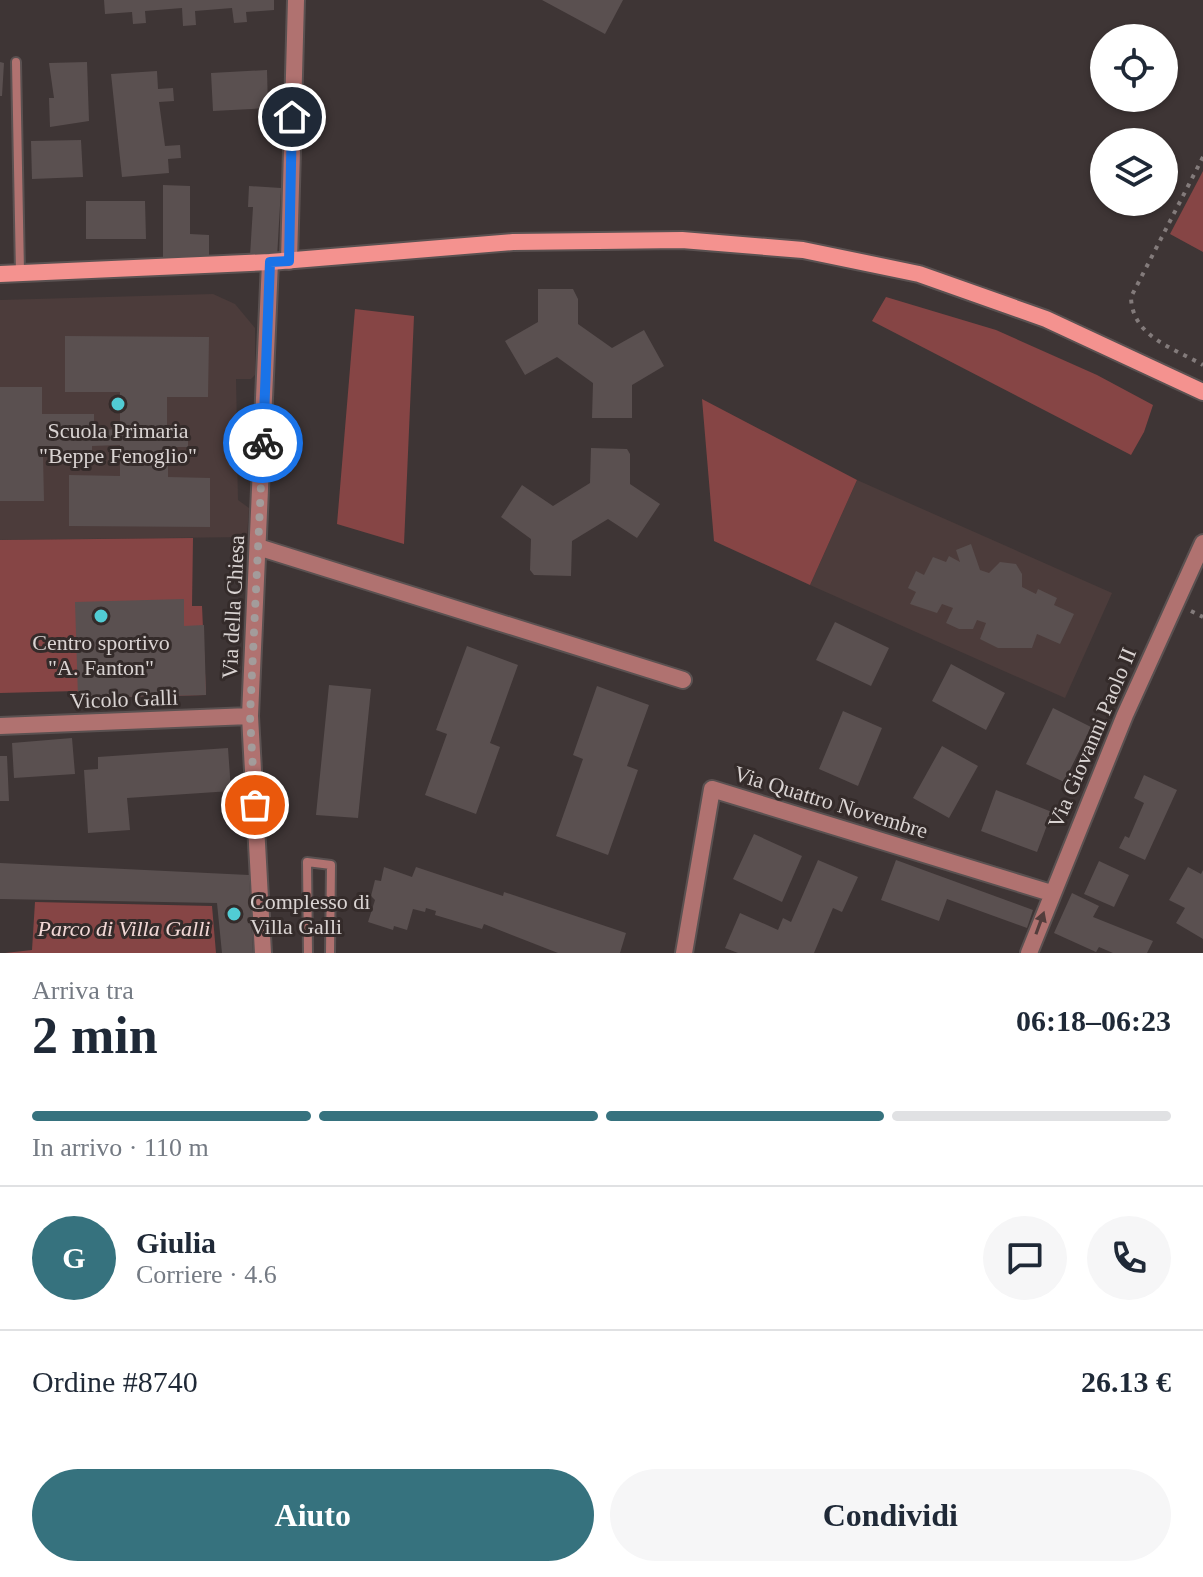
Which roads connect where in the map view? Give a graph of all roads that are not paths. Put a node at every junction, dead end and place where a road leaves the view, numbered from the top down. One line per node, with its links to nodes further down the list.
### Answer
1 (296, 0): 3 (street)
2 (16, 62): 5 (lane)
3 (289, 261): 4 (street); 7 (street)
4 (270, 262): 5 (street); 9 (street, Via della Chiesa)
5 (20, 273): 6 (street)
6 (0, 274)
7 (1203, 392)
8 (1203, 543): 13 (street, Via Giovanni Paolo II)
9 (258, 547): 10 (street); 11 (street, Via della Chiesa)
10 (683, 680)
11 (250, 716): 12 (street, Vicolo Galli); 14 (street, Via della Chiesa)
12 (0, 726)
13 (1051, 893): 17 (street, Via Quattro Novembre); 18 (street, Via Giovanni Paolo II, one-way to 13)
14 (263, 953)
15 (308, 953): 16 (lane)
16 (330, 953)
17 (684, 953)
18 (1029, 953)

